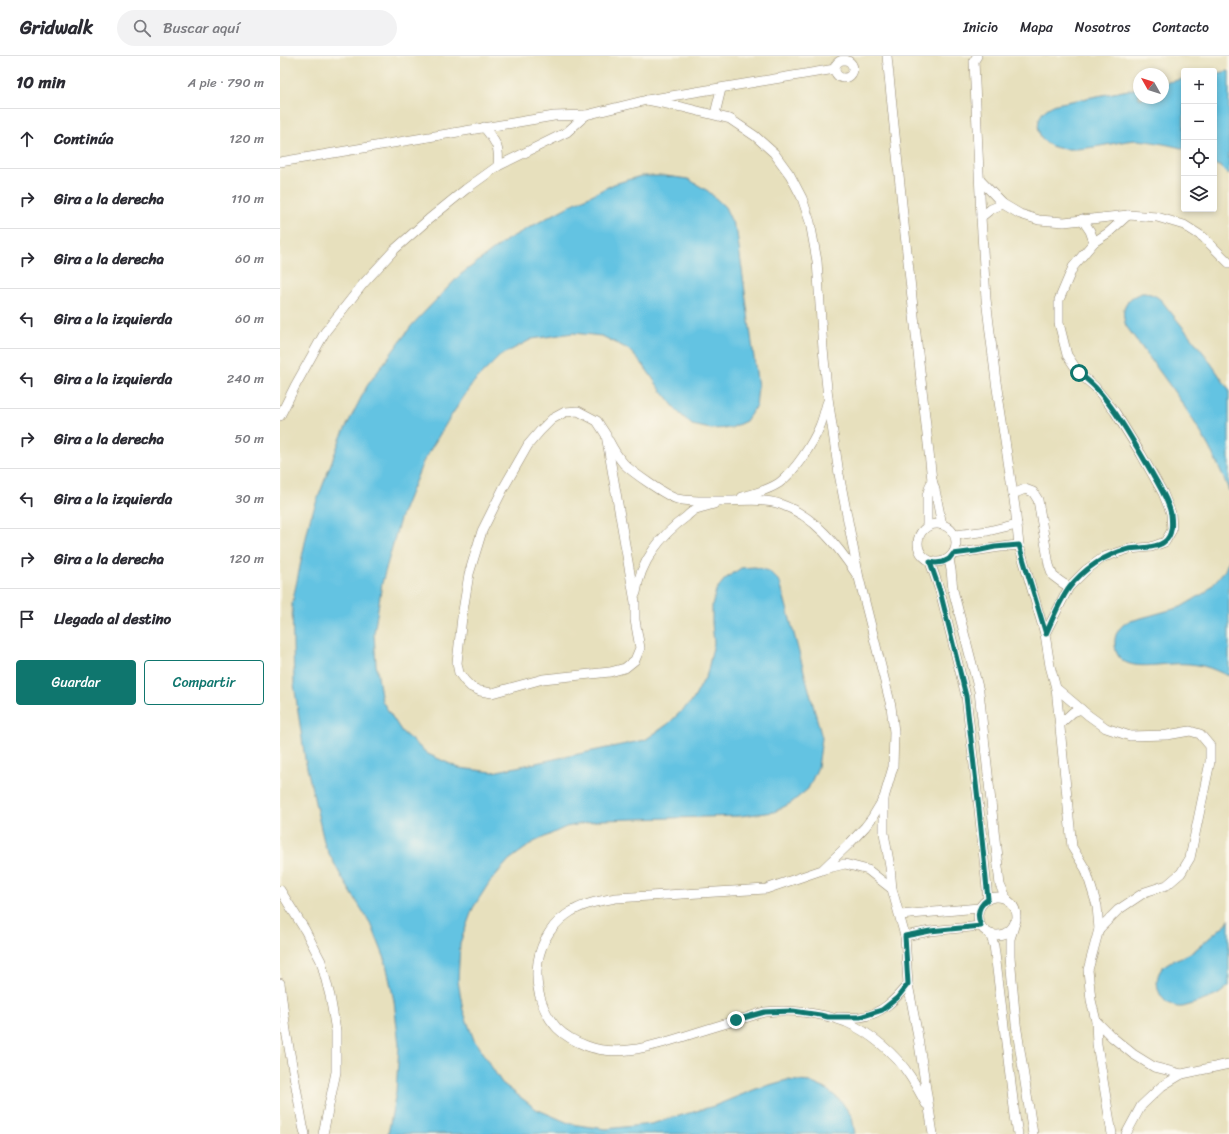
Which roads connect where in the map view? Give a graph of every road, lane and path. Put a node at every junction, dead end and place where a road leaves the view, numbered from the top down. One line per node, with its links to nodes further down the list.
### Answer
1 (887, 56): 21 (street)
2 (977, 56): 11 (street)
3 (835, 69): 4 (street)
4 (721, 88): 5 (street); 6 (street)
5 (647, 100): 6 (street); 7 (street)
6 (715, 114): 18 (street)
7 (586, 115): 8 (street); 10 (street)
8 (484, 128): 9 (street); 10 (street)
9 (280, 162)
10 (498, 166): 19 (street)
11 (980, 180): 12 (street); 14 (street)
12 (1003, 204): 14 (street); 15 (street)
13 (1128, 216): 15 (street); 16 (street); 17 (street)
14 (981, 217): 22 (street)
15 (1082, 219): 16 (street)
16 (1094, 242): 32 (street)
17 (1229, 263)
18 (828, 398): 23 (street); 31 (street)
19 (280, 416)
20 (606, 435): 23 (street); 33 (street); 33 (street)
21 (932, 480): 25 (street); 26 (street)
22 (1013, 494): 24 (street); 32 (street)
23 (723, 501): 31 (street); 33 (street)
24 (1017, 524): 27 (street); 28 (street)
25 (942, 525): 26 (street); 27 (street)
26 (927, 526): 30 (street)
27 (955, 535): 29 (street)
28 (1019, 545): 29 (street); 34 (street)
29 (951, 556): 30 (street); 42 (street)
30 (930, 562): 43 (street)
31 (859, 578): 38 (street)
32 (1070, 588): 34 (street)
33 (634, 602)
34 (1046, 634): 35 (street)
35 (1056, 688): 36 (street); 37 (street)
36 (1081, 709): 37 (street); 48 (street)
37 (1060, 724): 48 (street)
38 (884, 798): 39 (street); 40 (street)
39 (822, 870): 40 (street); 53 (street)
40 (892, 889): 45 (street)
41 (280, 890): 59 (street)
42 (1006, 898): 43 (street); 46 (street)
43 (988, 899): 44 (street)
44 (979, 908): 45 (street); 47 (street)
45 (900, 915): 50 (street)
46 (1016, 920): 49 (street); 62 (street)
47 (981, 926): 49 (street); 50 (street)
48 (1099, 929): 54 (street)
49 (990, 934): 61 (street)
50 (905, 936): 52 (street)
51 (280, 983): 58 (street)
52 (908, 984): 53 (street); 57 (street)
53 (828, 1017): 57 (street)
54 (1096, 1020): 56 (street); 63 (street)
55 (1229, 1064): 56 (street)
56 (1182, 1074): 64 (street)
57 (929, 1109): 60 (street)
58 (305, 1134)
59 (323, 1134)
60 (933, 1134)
61 (1018, 1134)
62 (1033, 1134)
63 (1112, 1134)
64 (1126, 1134)

